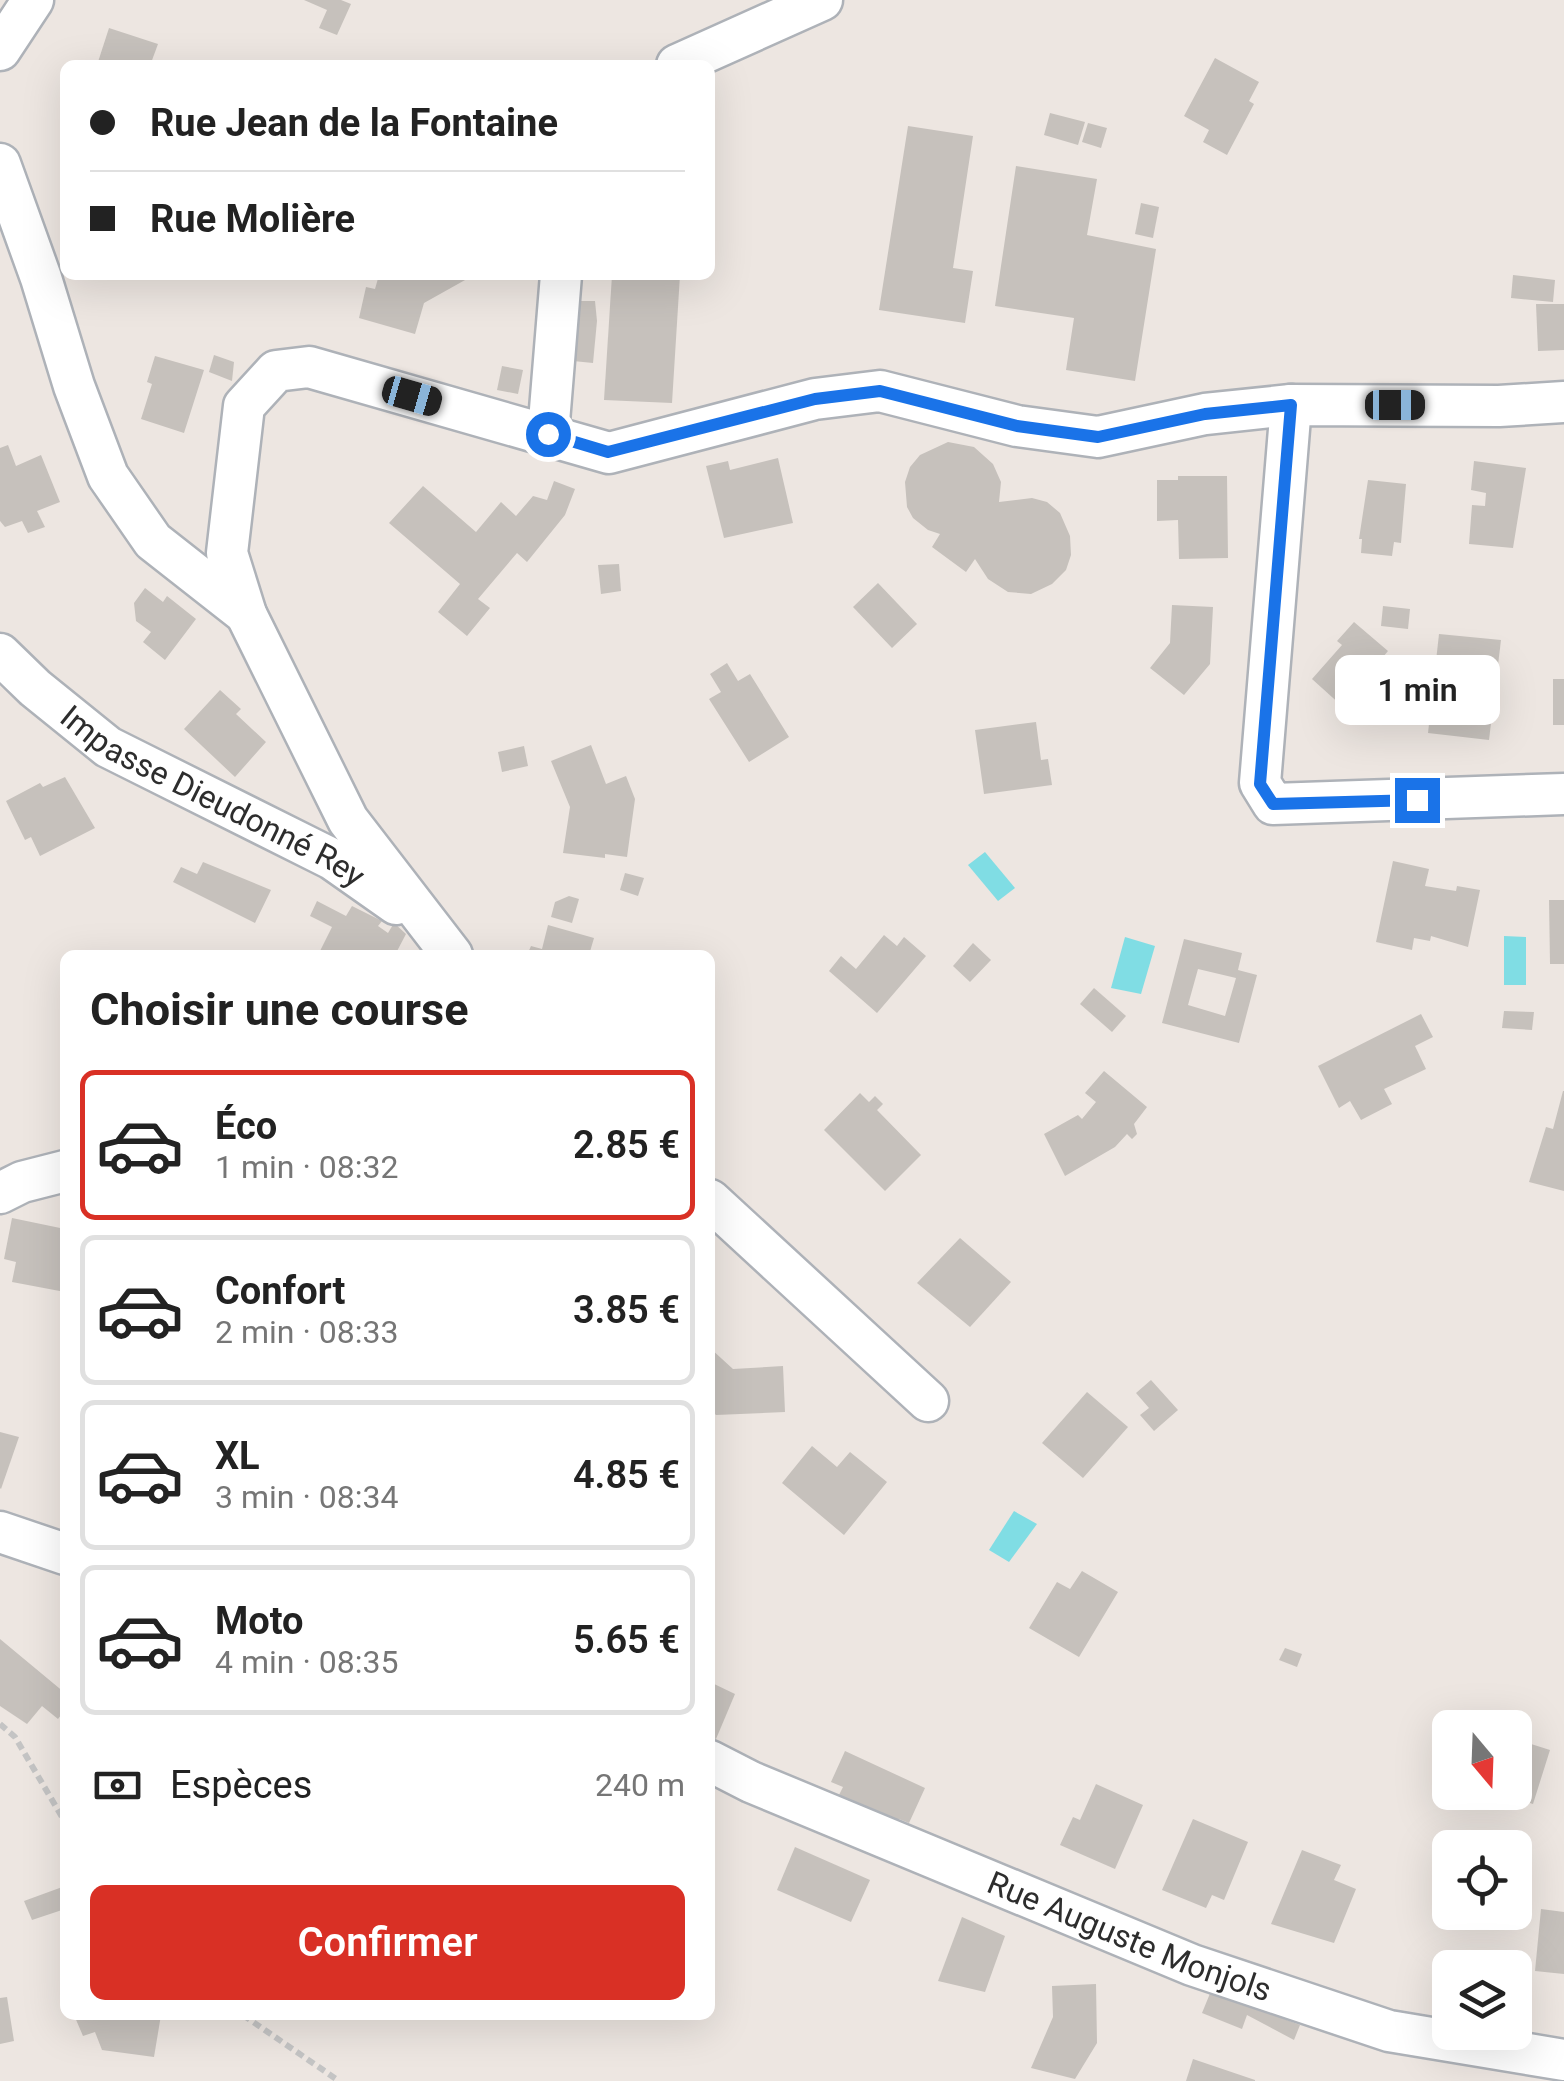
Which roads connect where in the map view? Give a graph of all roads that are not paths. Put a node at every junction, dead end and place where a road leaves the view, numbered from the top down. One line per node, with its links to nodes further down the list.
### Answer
1 (33, 0): 3 (street)
2 (822, 0): 4 (street)
3 (0, 50)
4 (689, 60)
5 (0, 164): 10 (street)
6 (561, 280): 9 (street)
7 (1564, 402): 8 (street)
8 (1291, 405): 9 (street); 12 (street)
9 (548, 434): 10 (street)
10 (246, 614): 13 (street)
11 (0, 654): 13 (street, Impasse Dieudonné Rey)
12 (1564, 794)
13 (442, 942)
14 (60, 1172): 15 (street)
15 (0, 1192)
16 (715, 1205): 17 (street)
17 (928, 1401)
18 (0, 1532): 19 (street)
19 (60, 1552)
20 (715, 1763): 21 (street, Rue Auguste Monjols)
21 (1564, 2060)

